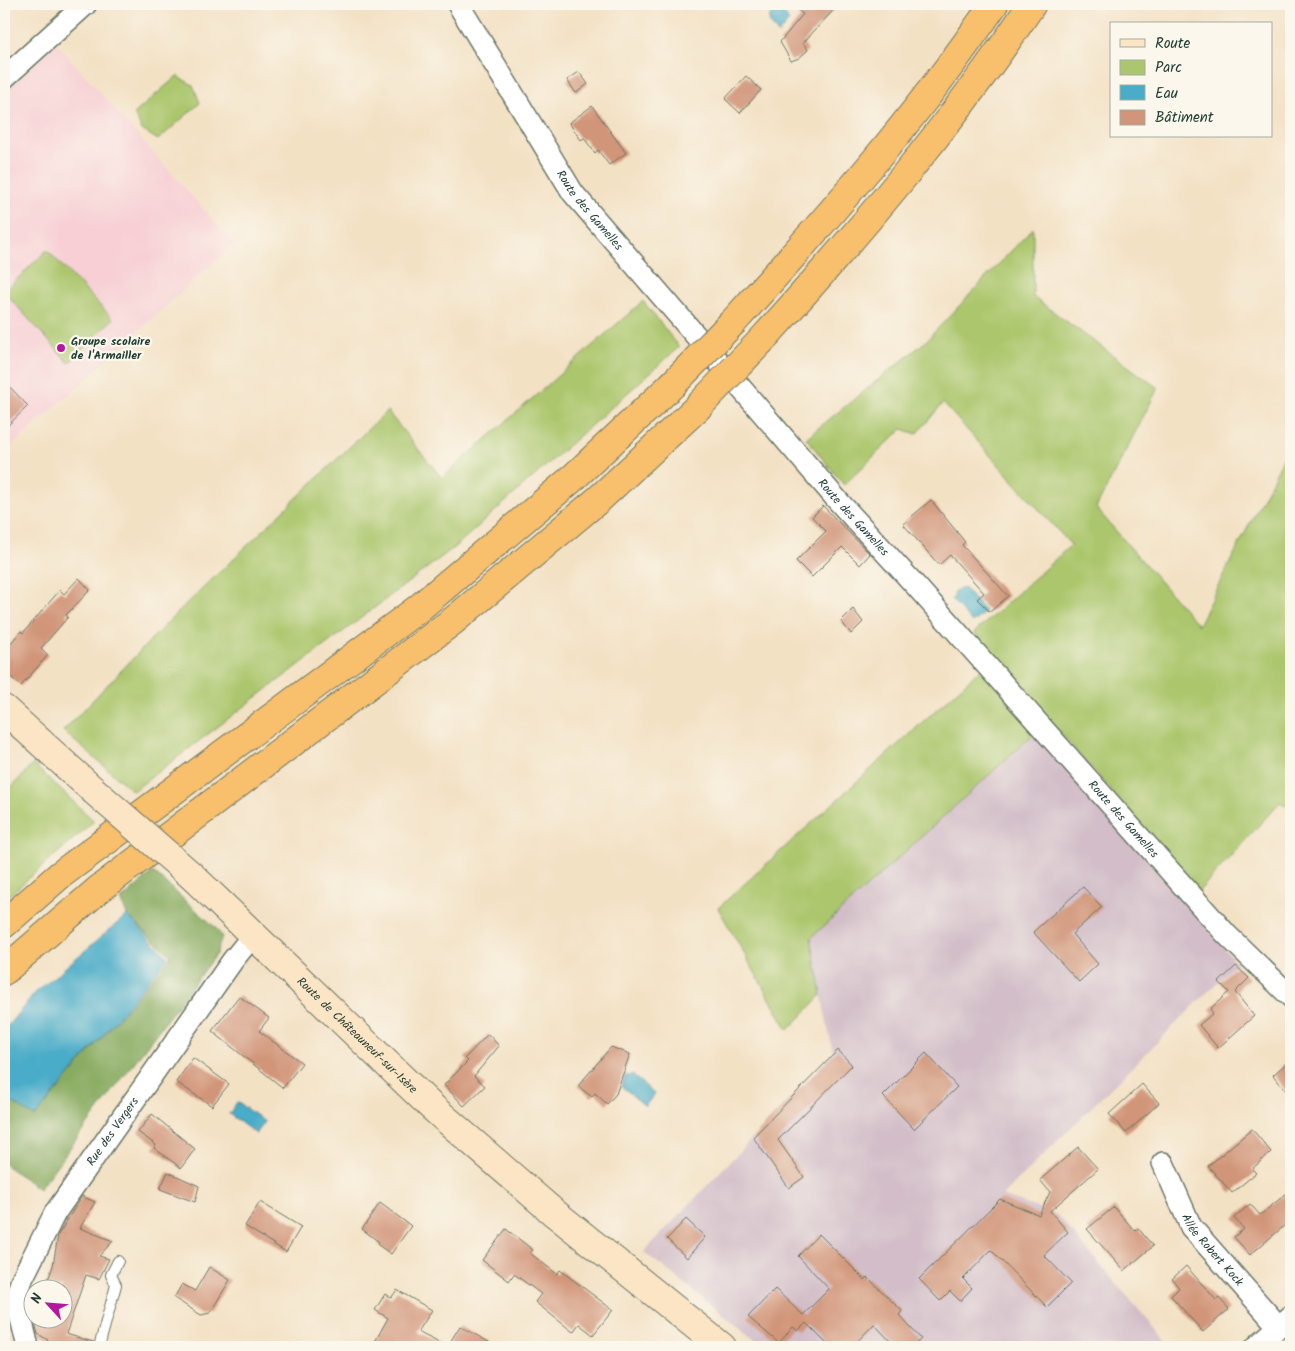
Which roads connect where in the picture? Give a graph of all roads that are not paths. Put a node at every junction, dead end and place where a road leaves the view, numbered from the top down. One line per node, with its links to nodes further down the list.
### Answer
1 (86, 4): 5 (street)
2 (458, 4): 10 (street, Route des Gamelles)
3 (994, 4): 7 (highway, bridge)
4 (1032, 4): 9 (highway, bridge)
5 (4, 78)
6 (4, 709): 8 (main road, Route de Châteauneuf-sur-Isère, bridge)
7 (4, 924)
8 (254, 934): 14 (street, Rue des Vergers); 16 (main road, Route de Châteauneuf-sur-Isère)
9 (4, 971)
10 (1291, 997)
11 (1163, 1164): 13 (street, Allée Robert Kock)
12 (118, 1261): 15 (lane)
13 (1285, 1321): 17 (street)
14 (28, 1347)
15 (99, 1347)
16 (722, 1347)
17 (1256, 1347)

